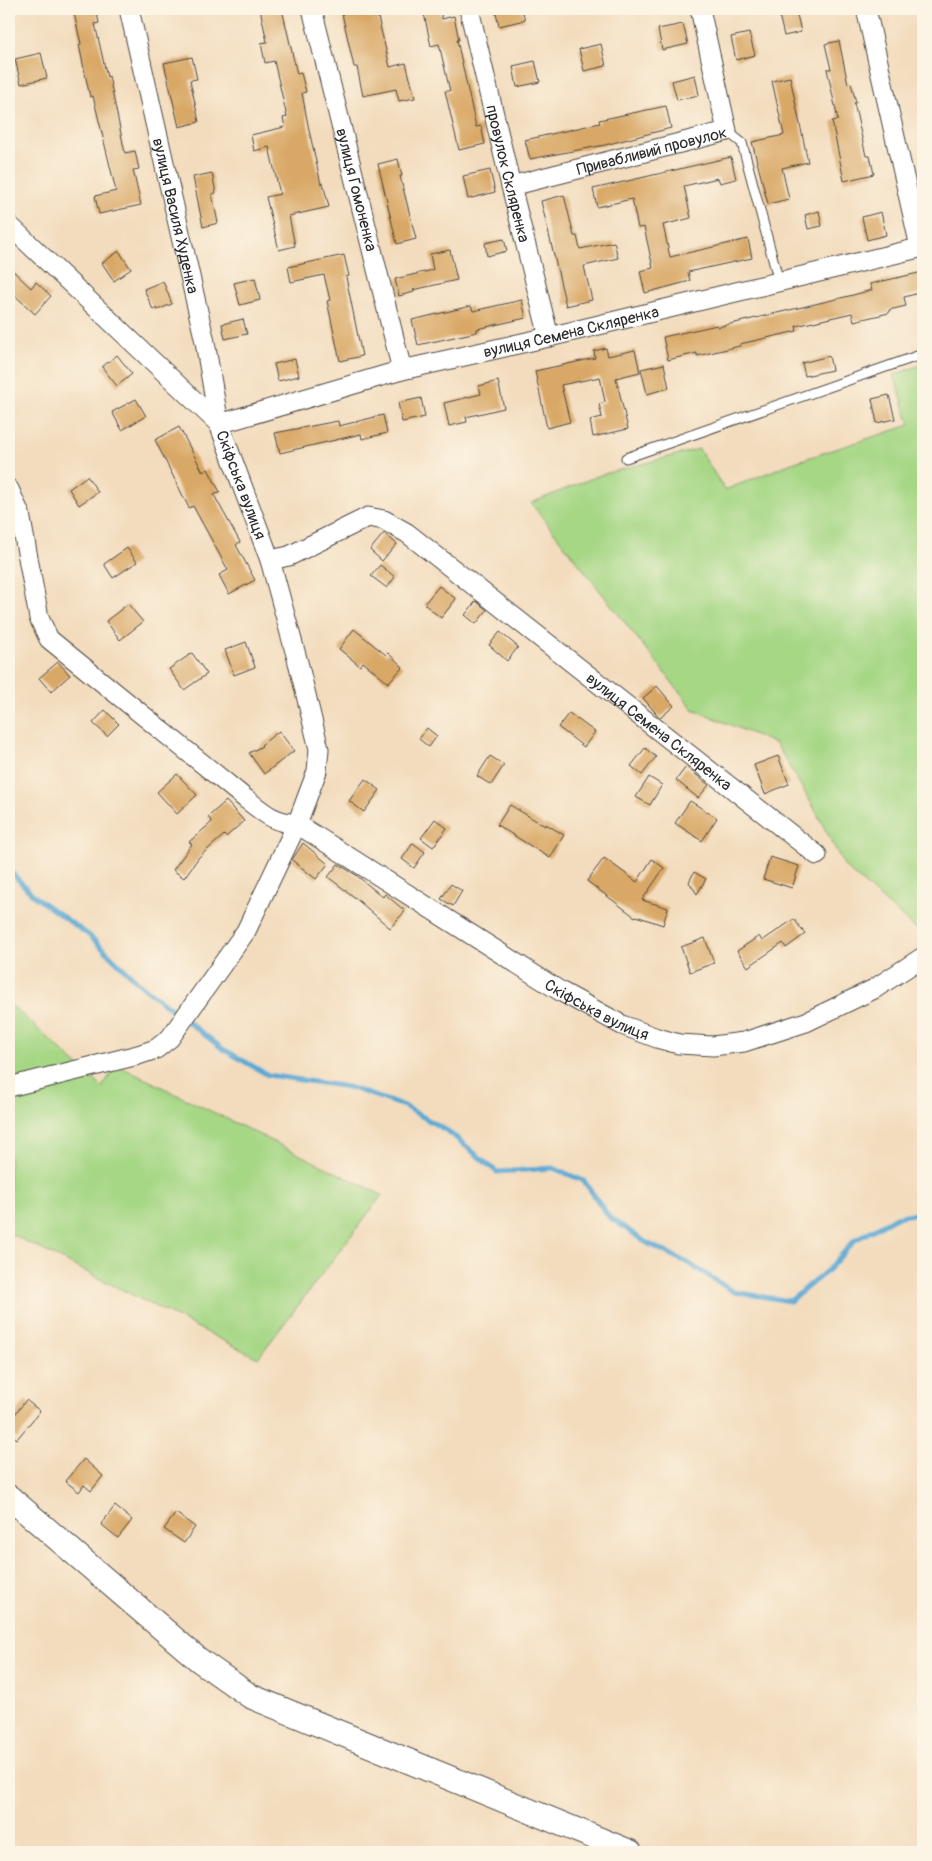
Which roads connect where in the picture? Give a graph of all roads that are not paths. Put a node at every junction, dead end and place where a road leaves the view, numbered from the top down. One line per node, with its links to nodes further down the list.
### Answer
1 (128, 9): 14 (street, вулиця Василя Худенка)
2 (312, 9): 13 (street, вулиця Гомоненка)
3 (469, 9): 7 (street, провулок Скляренка)
4 (700, 9): 6 (street, Привабливий провулок)
5 (866, 9): 9 (street)
6 (727, 131): 7 (street, Привабливий провулок); 10 (lane)
7 (511, 186): 11 (street, провулок Скляренка)
8 (9, 225): 14 (street, Скіфська вулиця)
9 (922, 247): 10 (street, вулиця Семена Скляренка)
10 (779, 282): 11 (street, вулиця Семена Скляренка)
11 (549, 337): 13 (street, вулиця Семена Скляренка)
12 (923, 354): 15 (lane)
13 (402, 370): 14 (street, вулиця Семена Скляренка)
14 (219, 424): 17 (street, Скіфська вулиця)
15 (626, 458)
16 (9, 489): 18 (street, Скіфська вулиця)
17 (270, 560): 18 (street, Скіфська вулиця); 19 (street, вулиця Семена Скляренка)
18 (296, 824): 20 (street, Скіфська вулиця); 21 (street, Скіфська вулиця)
19 (817, 855)
20 (923, 957)
21 (9, 1087)
22 (9, 1497): 23 (street)
23 (630, 1852)

